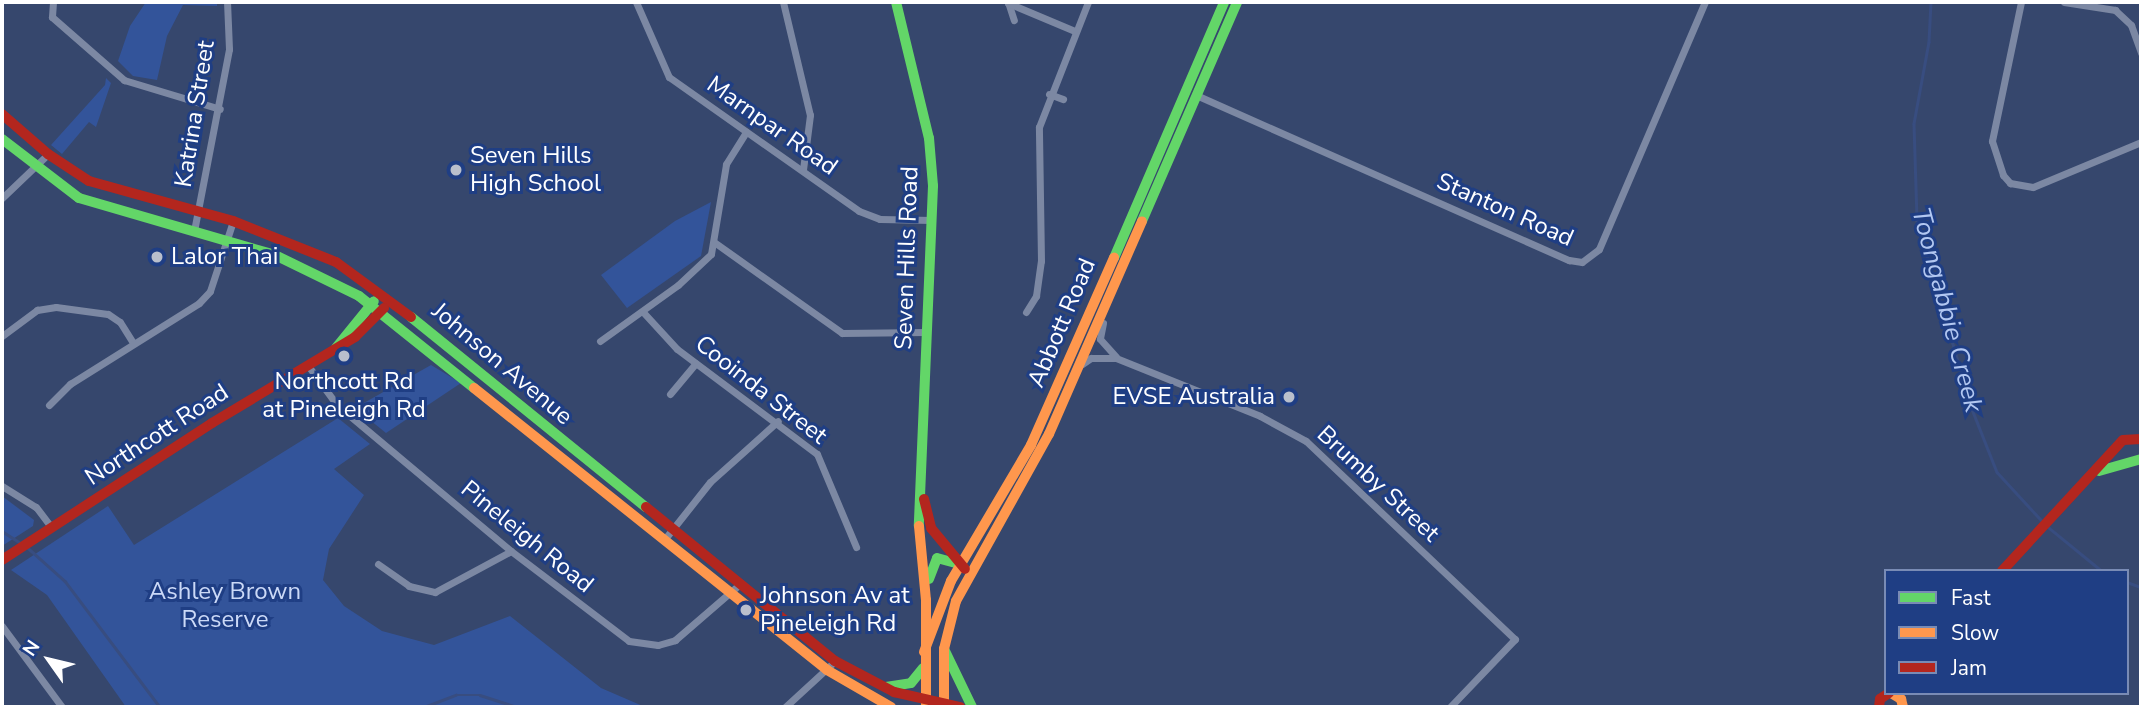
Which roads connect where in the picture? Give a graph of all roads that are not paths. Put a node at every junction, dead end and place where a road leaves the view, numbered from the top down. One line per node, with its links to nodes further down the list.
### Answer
1 (53, 2): 20 (street)
2 (227, 2): 20 (street, Katrina Street)
3 (636, 2): 22 (street, Marnpar Road)
4 (783, 2): 27 (street)
5 (896, 2): 30 (main road, Seven Hills Road)
6 (1008, 2): 13 (street); 14 (street)
7 (1088, 2): 14 (street)
8 (1224, 2): 16 (main road, Abbott Road)
9 (1237, 2): 18 (main road, Abbott Road)
10 (1705, 2): 18 (street, Stanton Road)
11 (2021, 2): 24 (street)
12 (2064, 2): 15 (street)
13 (1014, 20)
14 (1075, 31): 17 (street)
15 (2141, 53)
16 (1184, 90): 18 (street, Stanton Road); 68 (main road, Abbott Road)
17 (1049, 94): 19 (street); 41 (street)
18 (1195, 95): 35 (main road, Abbott Road)
19 (1063, 99)
20 (220, 109): 29 (street, Katrina Street)
21 (2, 114): 25 (main road, Johnson Avenue)
22 (746, 132): 27 (street, Marnpar Road); 34 (street)
23 (2, 139): 26 (main road, Johnson Avenue)
24 (2141, 142)
25 (48, 154): 26 (street); 29 (main road, Johnson Avenue)
26 (35, 169): 28 (street); 32 (main road, Johnson Avenue)
27 (803, 170): 30 (street, Marnpar Road)
28 (2, 198)
29 (198, 212): 31 (main road, Johnson Avenue); 32 (street, Katrina Street)
30 (932, 220): 42 (main road, Seven Hills Road)
31 (233, 221): 33 (street); 36 (main road, Johnson Avenue)
32 (194, 231): 33 (main road, Johnson Avenue)
33 (227, 239): 38 (main road, Johnson Avenue); 45 (street)
34 (714, 243): 40 (street); 42 (street)
35 (1113, 284): 47 (street); 50 (main road, Abbott Road)
36 (381, 293): 37 (main road, Johnson Avenue); 38 (main road, Northcott Road)
37 (390, 300): 39 (main road, Northcott Road); 62 (main road, Johnson Avenue)
38 (371, 304): 39 (main road, Johnson Avenue); 46 (main road, Northcott Road)
39 (380, 312): 46 (main road, Northcott Road); 63 (main road, Johnson Avenue)
40 (643, 312): 44 (street); 48 (street, Cooinda Street)
41 (1026, 313)
42 (926, 332): 59 (main road, Seven Hills Road)
43 (2, 336): 45 (street)
44 (600, 341)
45 (133, 343): 52 (street)
46 (336, 348): 49 (main road, Northcott Road)
47 (1116, 358): 50 (street); 87 (street, Brumby Street)
48 (695, 363): 51 (street); 53 (street, Cooinda Street)
49 (309, 367): 61 (main road, Northcott Road); 65 (street, Pineleigh Road)
50 (1076, 371): 70 (main road, Abbott Road)
51 (670, 394)
52 (49, 405)
53 (778, 421): 62 (street); 64 (street, Cooinda Street)
54 (2139, 435): 55 (main road)
55 (2119, 449): 57 (main road); 58 (main road)
56 (2141, 459): 57 (main road)
57 (2127, 461): 58 (main road)
58 (2099, 471): 69 (main road)
59 (919, 478): 68 (main road, Seven Hills Road); 73 (main road, Seven Hills Road)
60 (2, 486): 61 (street)
61 (51, 527): 66 (main road, Northcott Road)
62 (672, 529): 63 (street); 71 (main road, Johnson Avenue)
63 (664, 540): 72 (main road, Johnson Avenue)
64 (856, 547)
65 (511, 551): 67 (street); 72 (street, Pineleigh Road)
66 (5, 558)
67 (378, 564)
68 (961, 564): 70 (main road, Seven Hills Road); 73 (main road); 76 (main road, Abbott Road)
69 (2004, 569)
70 (969, 573): 75 (main road, Abbott Road)
71 (741, 583): 72 (street, Pineleigh Road); 77 (main road, Johnson Avenue)
72 (731, 593): 77 (main road, Johnson Avenue)
73 (926, 600): 76 (main road, Seven Hills Road)
74 (2, 626): 83 (street)
75 (944, 649): 82 (main road); 86 (main road)
76 (924, 652): 78 (main road, Seven Hills Road)
77 (831, 665): 79 (main road, Johnson Avenue); 81 (main road, Johnson Avenue); 84 (street)
78 (923, 668): 79 (main road); 80 (main road, Seven Hills Road)
79 (880, 686): 80 (main road, Johnson Avenue)
80 (926, 705): 82 (main road, Johnson Avenue)
81 (888, 706)
82 (944, 706): 85 (main road, Johnson Avenue)
83 (62, 707)
84 (785, 707)
85 (960, 707)
86 (972, 707)
87 (1450, 707)

